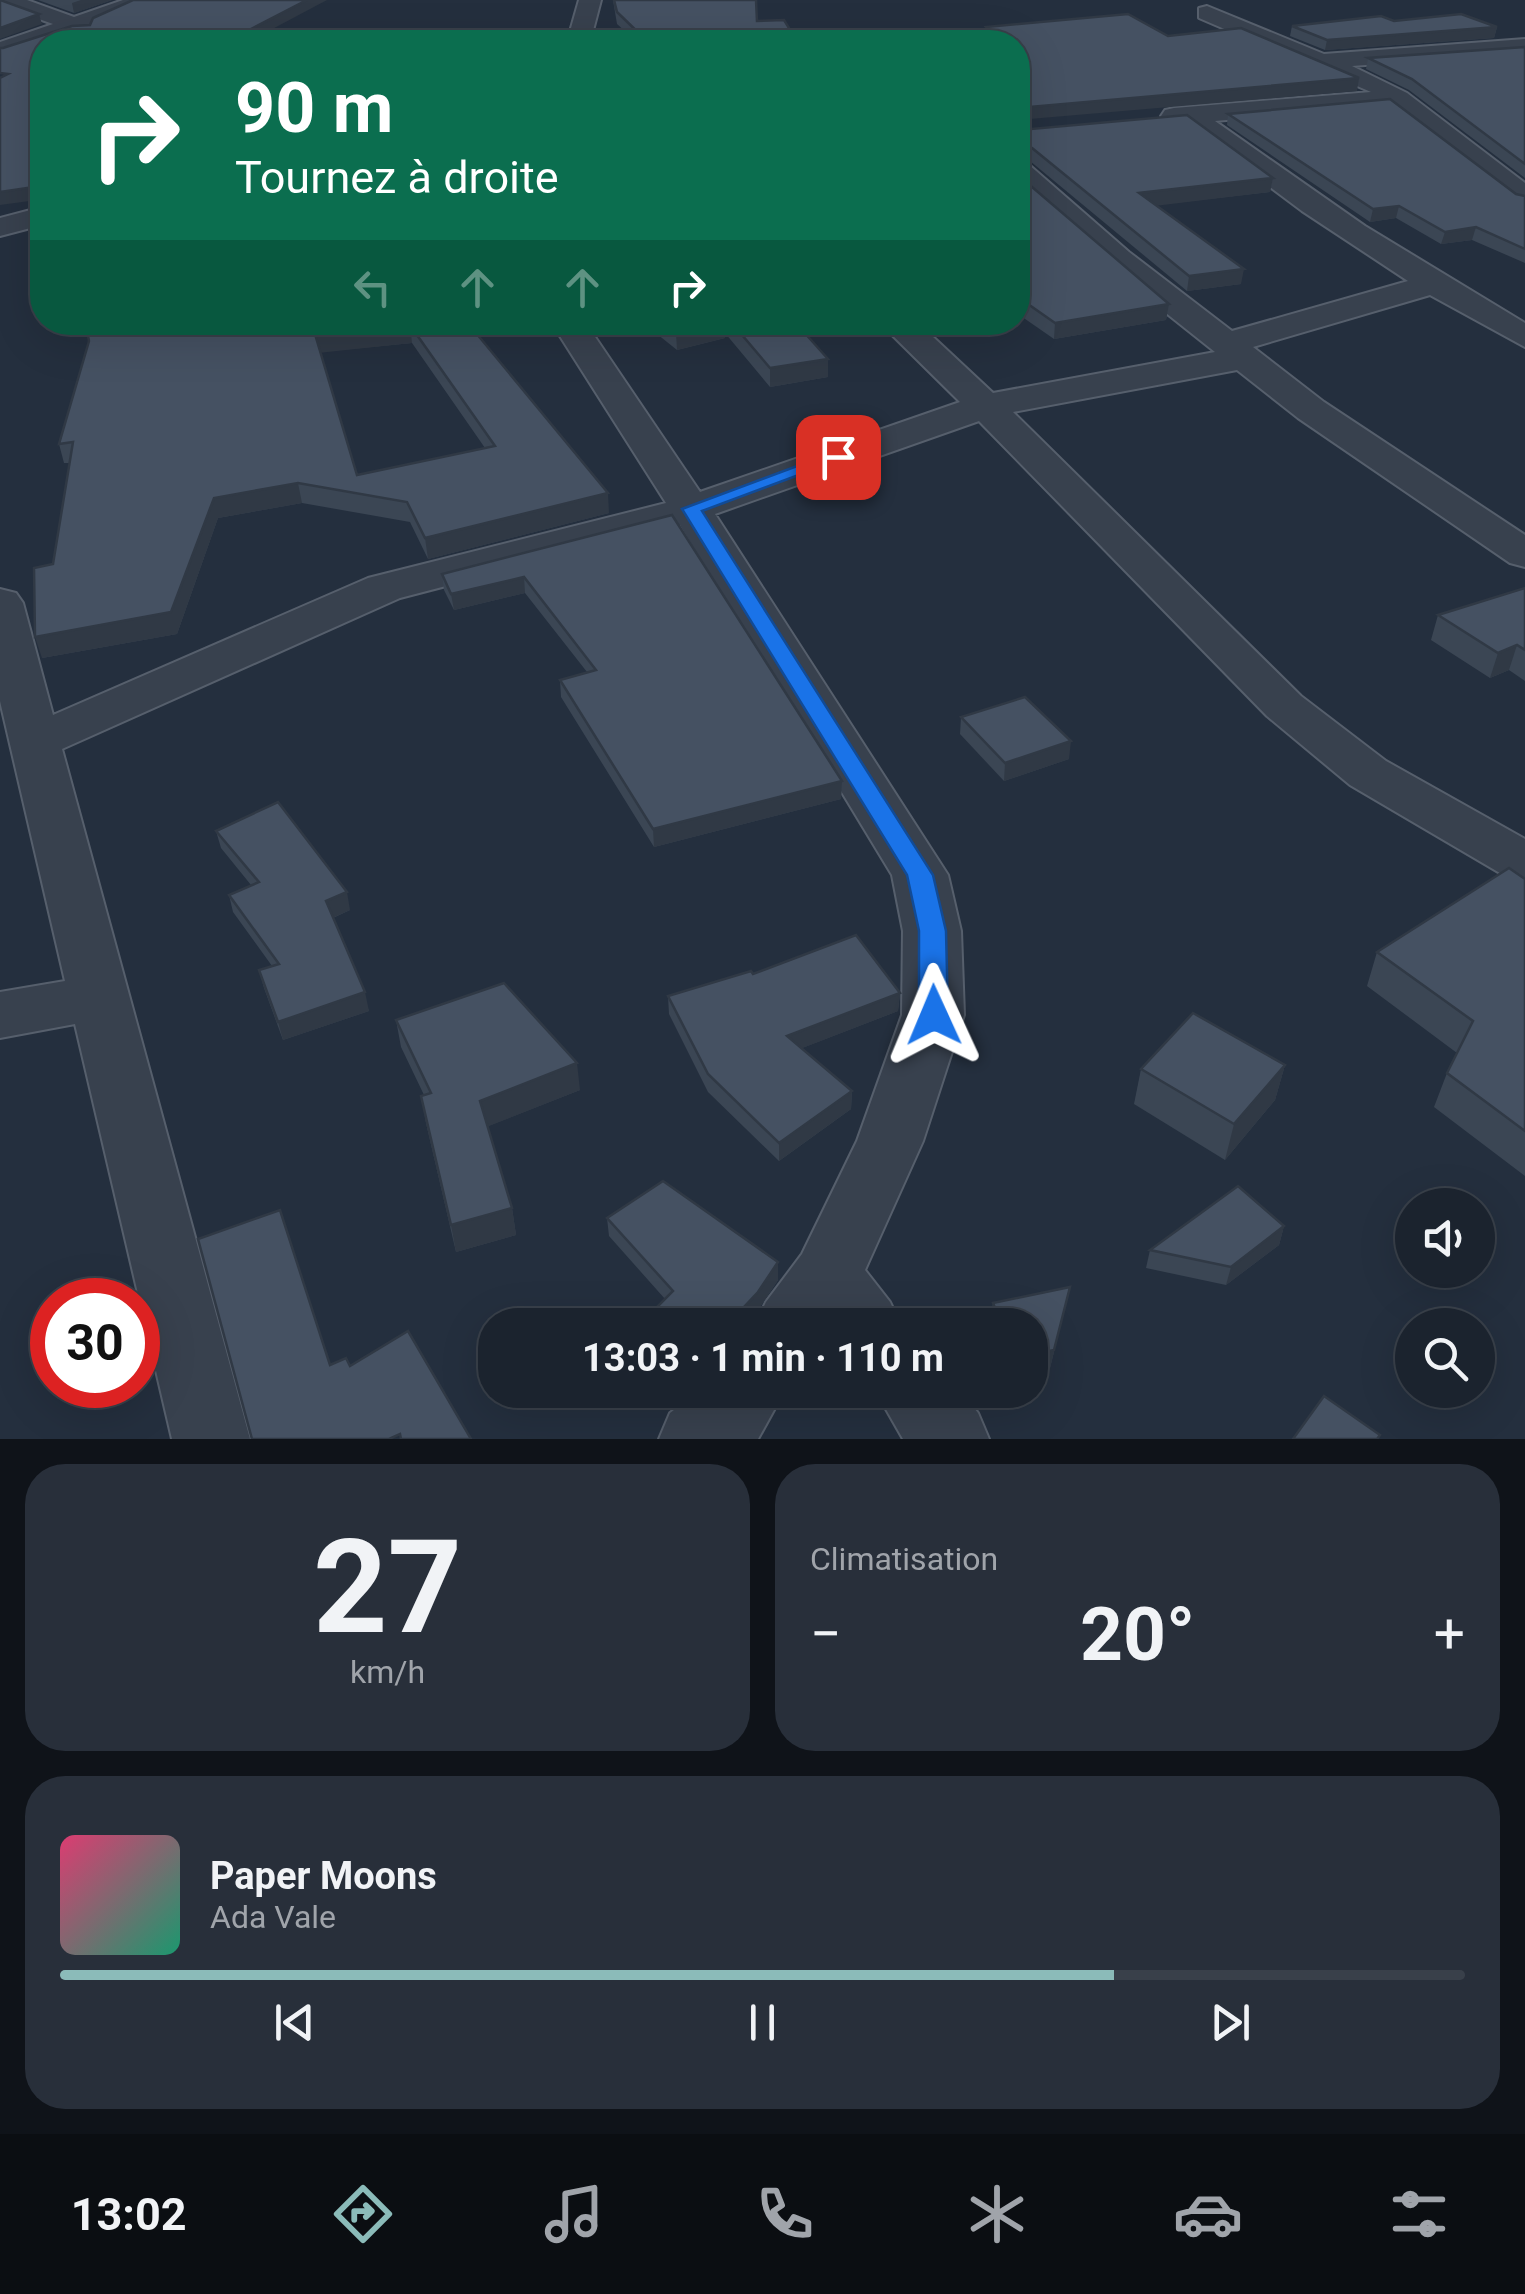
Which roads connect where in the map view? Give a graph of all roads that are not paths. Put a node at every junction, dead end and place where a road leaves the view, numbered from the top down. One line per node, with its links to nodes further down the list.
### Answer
1 (6, 0): 5 (street)
2 (144, 0): 5 (street)
3 (590, 0): 8 (street)
4 (1207, 13): 12 (street)
5 (73, 24): 6 (street); 7 (street)
6 (56, 30)
7 (88, 30)
8 (581, 30)
9 (30, 39): 11 (street)
10 (1525, 46): 12 (street)
11 (6, 48)
12 (1317, 62): 13 (street)
13 (1398, 98): 14 (street); 17 (street)
14 (1191, 114): 15 (street); 24 (street)
15 (1156, 118)
16 (1506, 150): 17 (street)
17 (1468, 152): 19 (street)
18 (1030, 180): 20 (street)
19 (1525, 198)
20 (1066, 211): 21 (street); 28 (street)
21 (1030, 215)
22 (30, 219): 23 (street)
23 (0, 227)
24 (1432, 284): 27 (street); 28 (street)
25 (577, 335): 30 (street)
26 (910, 335): 29 (street)
27 (1525, 338)
28 (1235, 351): 29 (street); 31 (street)
29 (985, 406): 30 (street); 34 (street)
30 (691, 509): 33 (street); 37 (street)
31 (1525, 554)
32 (0, 603): 33 (street)
33 (35, 742): 35 (street)
34 (1525, 863)
35 (96, 998): 36 (street); 40 (street)
36 (0, 1015)
37 (828, 1308)
38 (734, 1408): 41 (street)
39 (927, 1408): 42 (street)
40 (210, 1439)
41 (698, 1439)
42 (950, 1439)

